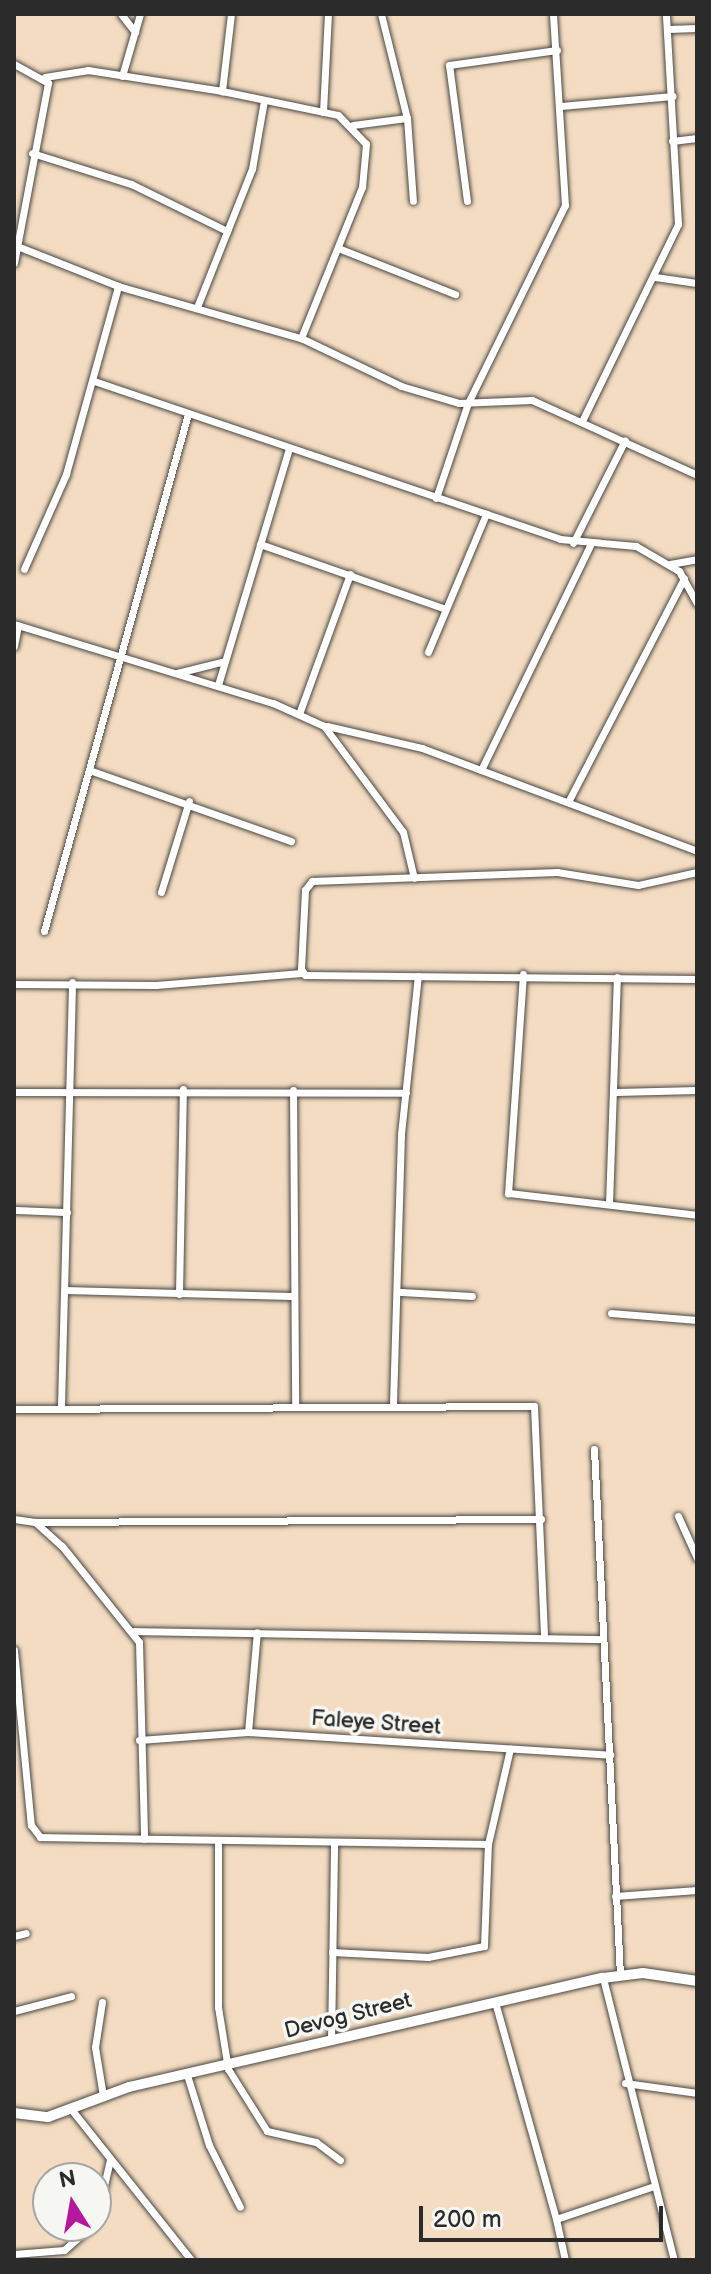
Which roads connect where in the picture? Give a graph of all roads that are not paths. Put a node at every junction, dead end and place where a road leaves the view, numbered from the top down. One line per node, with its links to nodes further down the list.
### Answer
1 (121, 14): 10 (street)
2 (140, 14): 10 (street)
3 (231, 14): 15 (street)
4 (328, 14): 19 (street)
5 (381, 14): 20 (street)
6 (553, 14): 11 (street)
7 (666, 14): 9 (street)
8 (697, 28): 9 (street)
9 (668, 29): 16 (street)
10 (135, 32): 13 (street)
11 (557, 50): 18 (street); 26 (street)
12 (14, 64): 14 (street)
13 (122, 76): 14 (street); 15 (street)
14 (45, 77): 24 (street)
15 (222, 91): 17 (street)
16 (673, 96): 18 (street); 23 (street)
17 (264, 100): 19 (street); 27 (street)
18 (561, 106): 38 (street)
19 (323, 112): 21 (street)
20 (407, 118): 21 (street); 25 (street)
21 (353, 125): 29 (street)
22 (697, 138): 23 (street)
23 (672, 141): 31 (street)
24 (32, 153): 27 (street); 28 (street)
25 (413, 201)
26 (467, 201)
27 (227, 231): 35 (street)
28 (17, 246): 30 (street); 33 (street)
29 (338, 248): 34 (street); 36 (street)
30 (14, 263)
31 (655, 277): 32 (street); 40 (street)
32 (697, 283)
33 (118, 286): 35 (street); 37 (street)
34 (455, 294)
35 (197, 307): 36 (street)
36 (301, 338): 38 (street)
37 (94, 381): 39 (street); 51 (street)
38 (468, 403): 40 (street); 44 (street)
39 (188, 414): 42 (street); 59 (street)
40 (583, 419): 41 (street)
41 (625, 440): 43 (street); 46 (street)
42 (289, 449): 44 (street); 48 (street)
43 (697, 475)
44 (436, 498): 45 (street)
45 (486, 514): 46 (street); 55 (street)
46 (573, 543): 47 (street)
47 (591, 543): 50 (street); 65 (street)
48 (260, 544): 52 (street); 60 (street)
49 (697, 559): 50 (street)
50 (670, 564): 53 (street)
51 (24, 569)
52 (350, 574): 55 (street); 63 (street)
53 (684, 578): 54 (street); 68 (street)
54 (697, 603)
55 (443, 608): 58 (street)
56 (16, 625): 57 (street); 59 (street)
57 (14, 646)
58 (428, 652)
59 (118, 655): 61 (street); 66 (street)
60 (225, 661): 61 (street); 62 (street)
61 (176, 674): 62 (street)
62 (218, 685): 63 (street)
63 (299, 714): 64 (street)
64 (324, 726): 65 (street); 72 (street)
65 (481, 770): 68 (street)
66 (92, 771): 67 (street); 74 (street)
67 (189, 801): 69 (street); 73 (street)
68 (568, 802): 70 (street)
69 (291, 841)
70 (697, 851)
71 (697, 872): 72 (street)
72 (414, 878): 75 (street)
73 (161, 892)
74 (44, 931)
75 (302, 973): 77 (street); 80 (street)
76 (523, 974): 77 (street); 78 (street); 89 (street)
77 (418, 976): 88 (street)
78 (617, 977): 79 (street); 87 (street)
79 (697, 979)
80 (72, 982): 81 (street); 83 (street)
81 (14, 984)
82 (183, 1089): 83 (street); 84 (street); 95 (street)
83 (69, 1090): 86 (street); 91 (street)
84 (293, 1090): 88 (street); 96 (street)
85 (697, 1090): 87 (street)
86 (14, 1092)
87 (616, 1092): 89 (street)
88 (406, 1093): 94 (street)
89 (609, 1204): 92 (street)
90 (14, 1210): 91 (street)
91 (67, 1212): 93 (street)
92 (697, 1215)
93 (65, 1290): 95 (street); 102 (street)
94 (401, 1292): 97 (street); 101 (street)
95 (179, 1294): 96 (street)
96 (291, 1296): 100 (street)
97 (472, 1296)
98 (611, 1313): 99 (street)
99 (697, 1320)
100 (295, 1404): 101 (street); 102 (street)
101 (393, 1404): 107 (street)
102 (61, 1406): 103 (street)
103 (14, 1409)
104 (594, 1449): 113 (street)
105 (678, 1516): 109 (street)
106 (14, 1519): 108 (street)
107 (541, 1519): 108 (street); 112 (street)
108 (35, 1522): 110 (street)
109 (697, 1558)
110 (134, 1631): 111 (street); 116 (street)
111 (257, 1632): 112 (street); 115 (street)
112 (544, 1637): 113 (street)
113 (603, 1639): 118 (street)
114 (14, 1650): 119 (street)
115 (248, 1732): 116 (street, Faleye Street); 117 (street, Faleye Street)
116 (139, 1740): 119 (street)
117 (510, 1749): 118 (street, Faleye Street); 122 (street)
118 (610, 1755): 124 (street)
119 (144, 1839): 121 (street)
120 (334, 1842): 121 (street); 122 (street); 127 (street)
121 (218, 1843): 136 (street)
122 (488, 1844): 127 (street)
123 (697, 1890): 124 (street)
124 (615, 1896): 128 (street)
125 (26, 1933): 126 (street)
126 (14, 1936)
127 (332, 1952): 135 (street)
128 (620, 1975): 129 (street, Devog Street); 130 (street, Devog Street)
129 (603, 1978): 132 (street, Devog Street); 138 (street)
130 (697, 1981)
131 (71, 1996): 134 (street)
132 (495, 2001): 135 (street, Devog Street); 147 (street)
133 (102, 2002): 140 (street)
134 (14, 2011)
135 (331, 2041): 136 (street, Devog Street)
136 (228, 2069): 137 (street, Devog Street); 144 (street)
137 (187, 2075): 140 (street, Devog Street); 146 (street)
138 (625, 2083): 139 (street); 145 (street)
139 (697, 2093)
140 (103, 2096): 141 (street, Devog Street)
141 (71, 2109): 142 (street, Devog Street); 143 (street)
142 (14, 2113)
143 (110, 2160): 150 (street)
144 (340, 2160)
145 (651, 2187): 147 (street); 152 (street)
146 (240, 2207)
147 (556, 2219): 151 (street)
148 (73, 2242): 149 (street)
149 (14, 2254)
150 (191, 2260)
151 (565, 2260)
152 (674, 2260)

